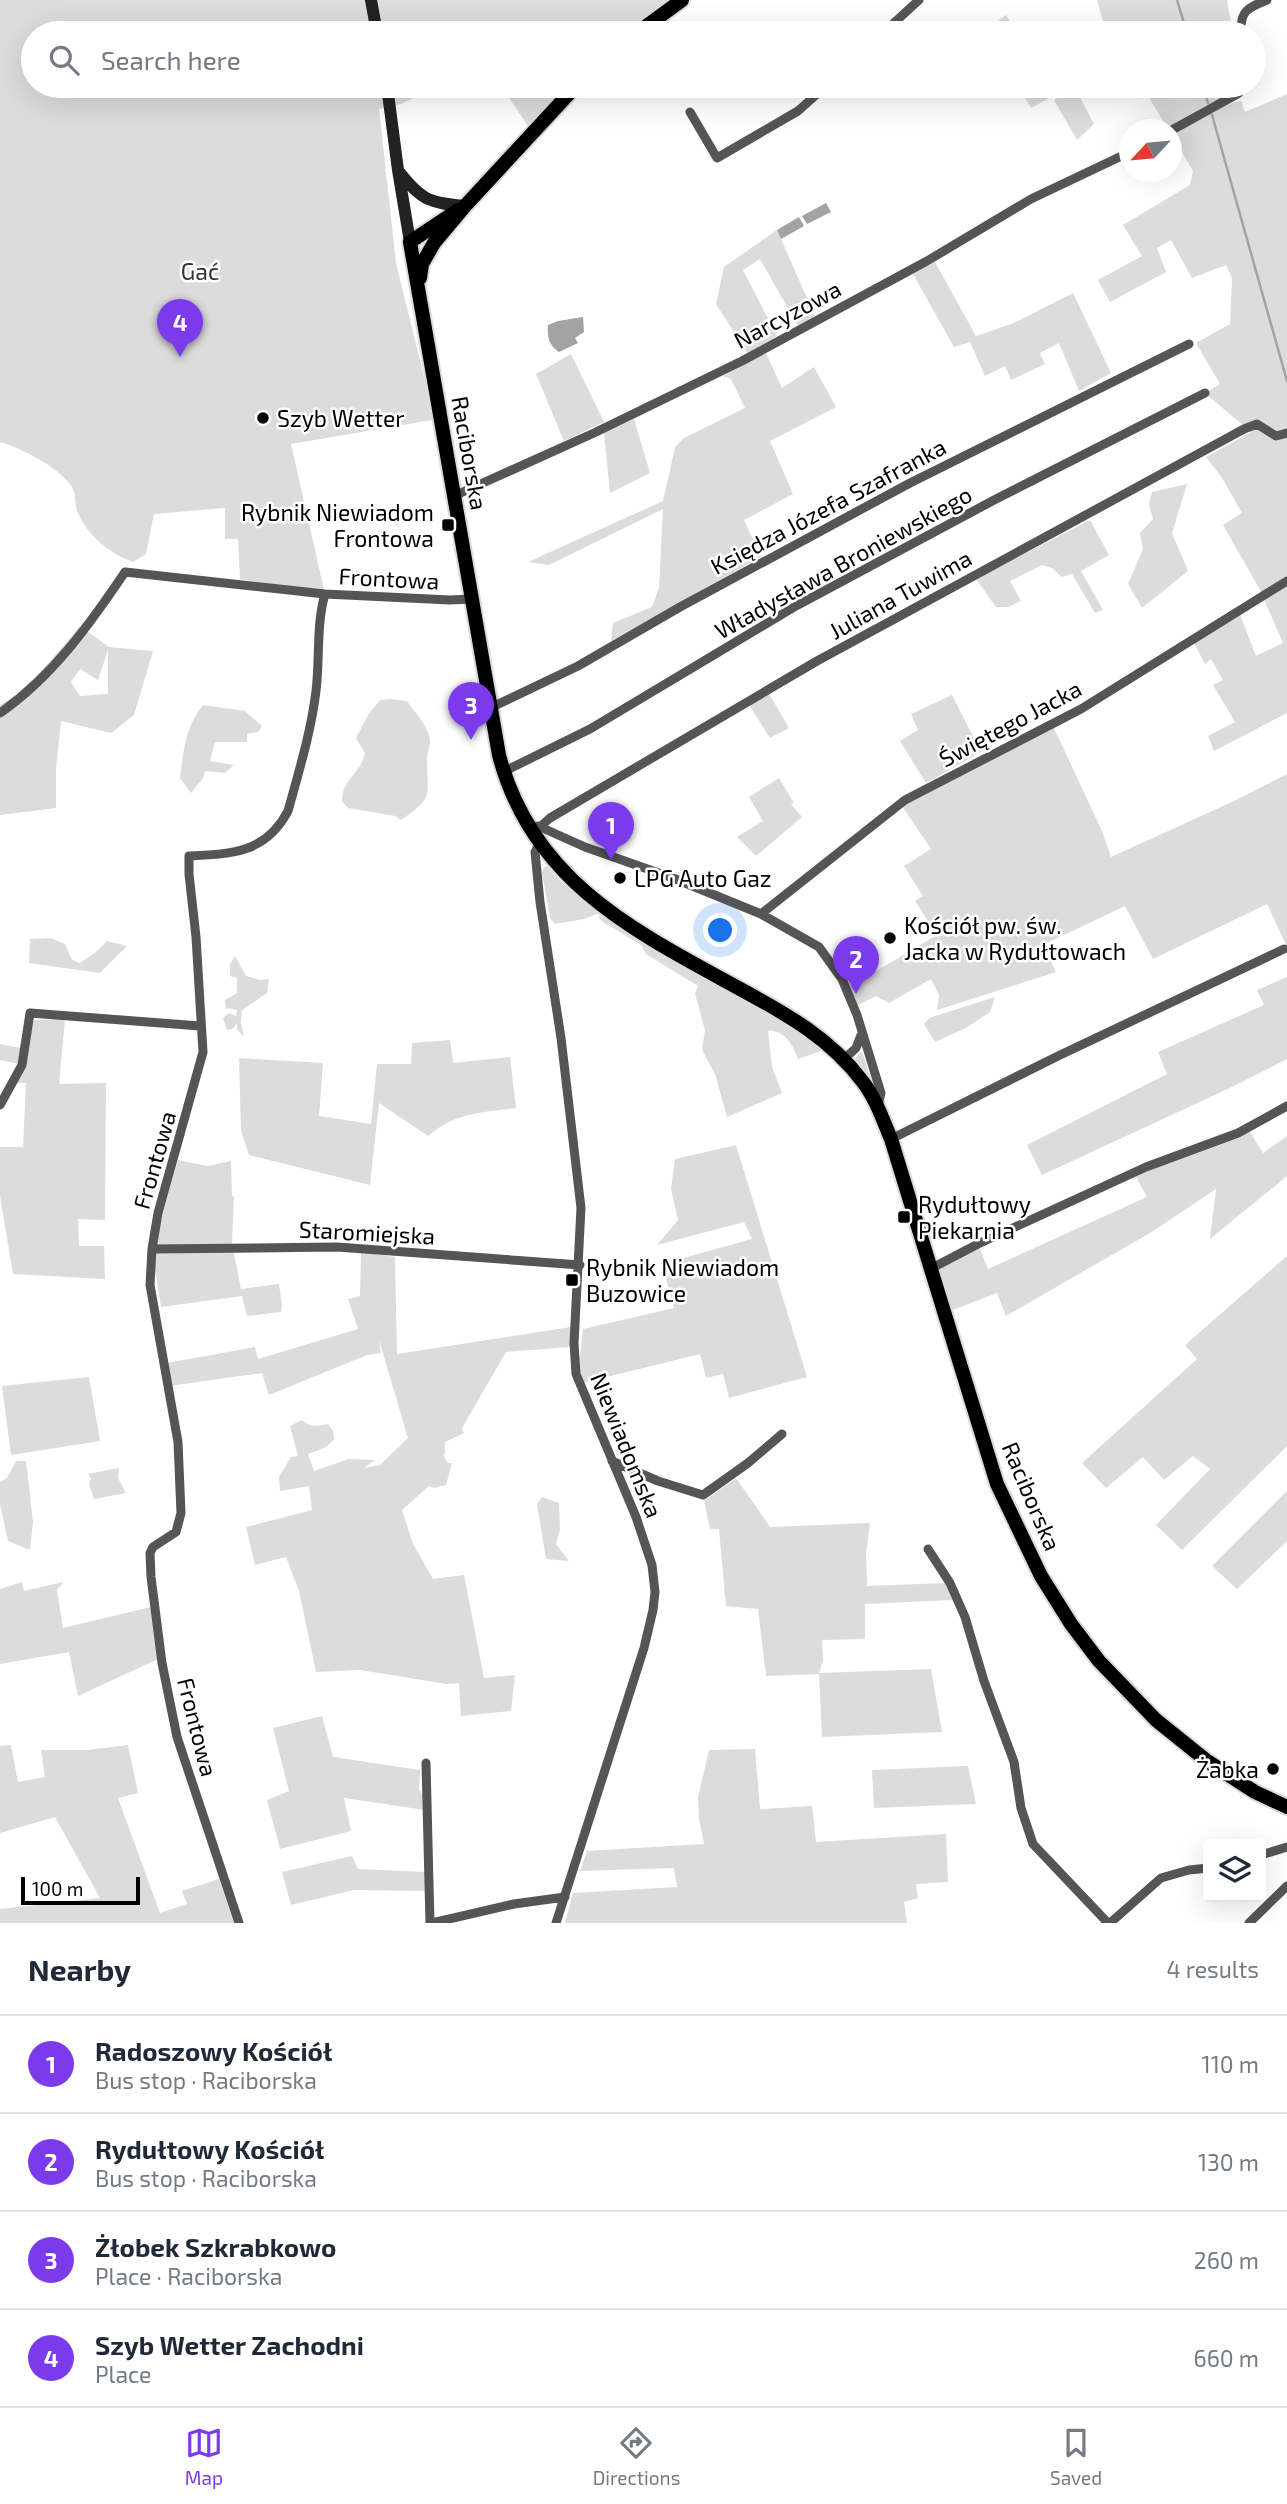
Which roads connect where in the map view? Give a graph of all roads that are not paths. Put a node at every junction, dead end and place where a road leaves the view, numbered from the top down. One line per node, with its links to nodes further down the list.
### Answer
1 (371, 0): 5 (main road)
2 (682, 0): 6 (main road)
3 (919, 0): 7 (street)
4 (1267, 0): 8 (street)
5 (375, 21)
6 (653, 21)
7 (896, 21)
8 (1240, 21)
9 (389, 98): 16 (main road, Raciborska)
10 (565, 98): 17 (main road)
11 (813, 98): 13 (street)
12 (1230, 98): 14 (street)
13 (690, 112)
14 (1182, 124)
15 (1119, 157): 24 (street, Narcyzowa)
16 (398, 170): 17 (main road); 18 (main road, Raciborska)
17 (466, 206): 18 (main road); 19 (main road)
18 (410, 242): 19 (main road); 20 (main road, Raciborska)
19 (434, 243): 20 (main road)
20 (418, 286): 24 (main road, Raciborska)
21 (1189, 344): 28 (street, Księdza Józefa Szafranka)
22 (1205, 393): 30 (street, Władysława Broniewskiego)
23 (1287, 433): 31 (street, Juliana Tuwima)
24 (454, 496): 27 (main road, Raciborska)
25 (1287, 581): 33 (street, Świętego Jacka)
26 (325, 594): 27 (street, Frontowa); 29 (street); 35 (street, Frontowa)
27 (467, 600): 28 (main road, Raciborska)
28 (490, 708): 30 (main road, Raciborska)
29 (0, 713)
30 (503, 772): 31 (main road, Raciborska)
31 (533, 825): 32 (main road, Raciborska); 33 (street, Raciborska)
32 (540, 843): 37 (main road, Raciborska); 43 (street, Niewiadomska)
33 (761, 914): 36 (street, Raciborska)
34 (1284, 949): 41 (street)
35 (200, 1026): 38 (street); 42 (street, Frontowa)
36 (862, 1033): 37 (street); 40 (street, Raciborska)
37 (844, 1059): 40 (main road, Raciborska)
38 (0, 1105)
39 (1287, 1106): 44 (street)
40 (878, 1107): 41 (main road, Raciborska)
41 (891, 1139): 44 (main road, Raciborska)
42 (152, 1249): 43 (street, Staromiejska); 55 (street, Frontowa)
43 (580, 1265): 46 (street, Niewiadomska)
44 (932, 1269): 49 (main road, Raciborska)
45 (782, 1434): 46 (street)
46 (612, 1461): 54 (street, Niewiadomska)
47 (928, 1549): 58 (street)
48 (426, 1763): 56 (street)
49 (1287, 1807)
50 (1287, 1847): 51 (street)
51 (1266, 1853)
52 (1203, 1869): 58 (street)
53 (1287, 1886): 59 (street)
54 (565, 1897): 56 (street); 57 (street, Niewiadomska)
55 (239, 1923)
56 (431, 1923)
57 (556, 1923)
58 (1109, 1923)
59 (1249, 1923)

